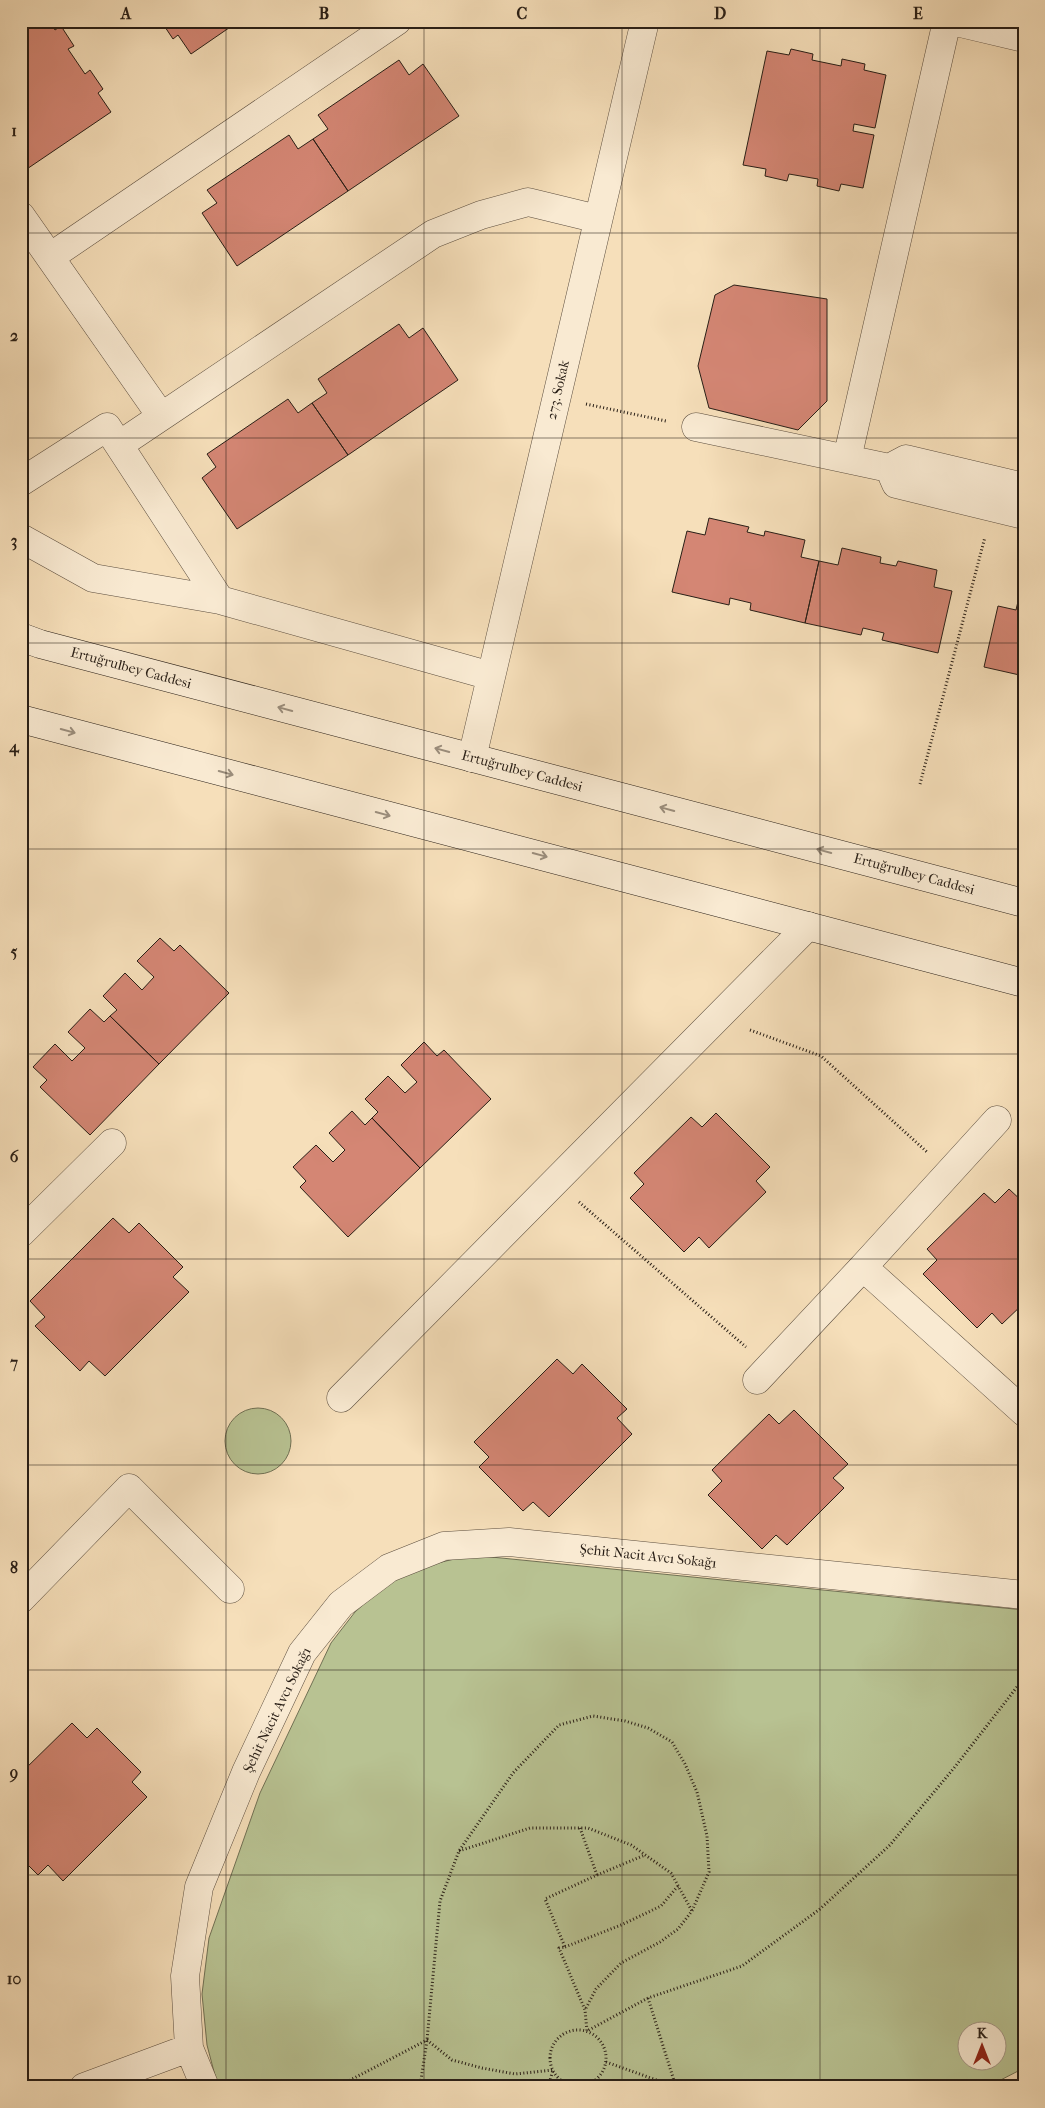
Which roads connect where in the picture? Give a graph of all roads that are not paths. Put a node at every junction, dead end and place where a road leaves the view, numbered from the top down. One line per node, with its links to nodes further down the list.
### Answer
1 (397, 21): 8 (street)
2 (645, 21): 7 (street, 273. Sokak)
3 (947, 21): 12 (street)
4 (952, 21): 5 (street)
5 (1024, 38)
6 (21, 216): 8 (street)
7 (598, 219): 9 (street); 20 (street, 273. Sokak)
8 (50, 257): 9 (street)
9 (161, 416): 11 (street)
10 (696, 427): 12 (street)
11 (119, 445): 14 (street); 18 (street)
12 (847, 459): 13 (street)
13 (889, 468): 15 (street); 16 (street)
14 (21, 482)
15 (1024, 487)
16 (1024, 515)
17 (21, 538): 18 (street)
18 (220, 600): 20 (street)
19 (21, 638): 22 (street, Ertuğrulbey Caddesi, one-way to 19)
20 (492, 676): 22 (street, 273. Sokak)
21 (21, 719): 24 (street, one-way to 24)
22 (472, 758): 23 (street, Ertuğrulbey Caddesi, one-way to 22)
23 (1024, 903)
24 (808, 926): 25 (street); 31 (street)
25 (1024, 983)
26 (997, 1120): 29 (street)
27 (112, 1143): 28 (street)
28 (21, 1233)
29 (863, 1267): 30 (street); 32 (street)
30 (763, 1373)
31 (341, 1398)
32 (1024, 1412)
33 (230, 1589): 35 (street)
34 (1024, 1594): 36 (street, Şehit Nacit Avcı Sokağı)
35 (21, 1599)
36 (189, 2048): 37 (street); 38 (street, Şehit Nacit Avcı Sokağı)
37 (84, 2087)
38 (205, 2087)

